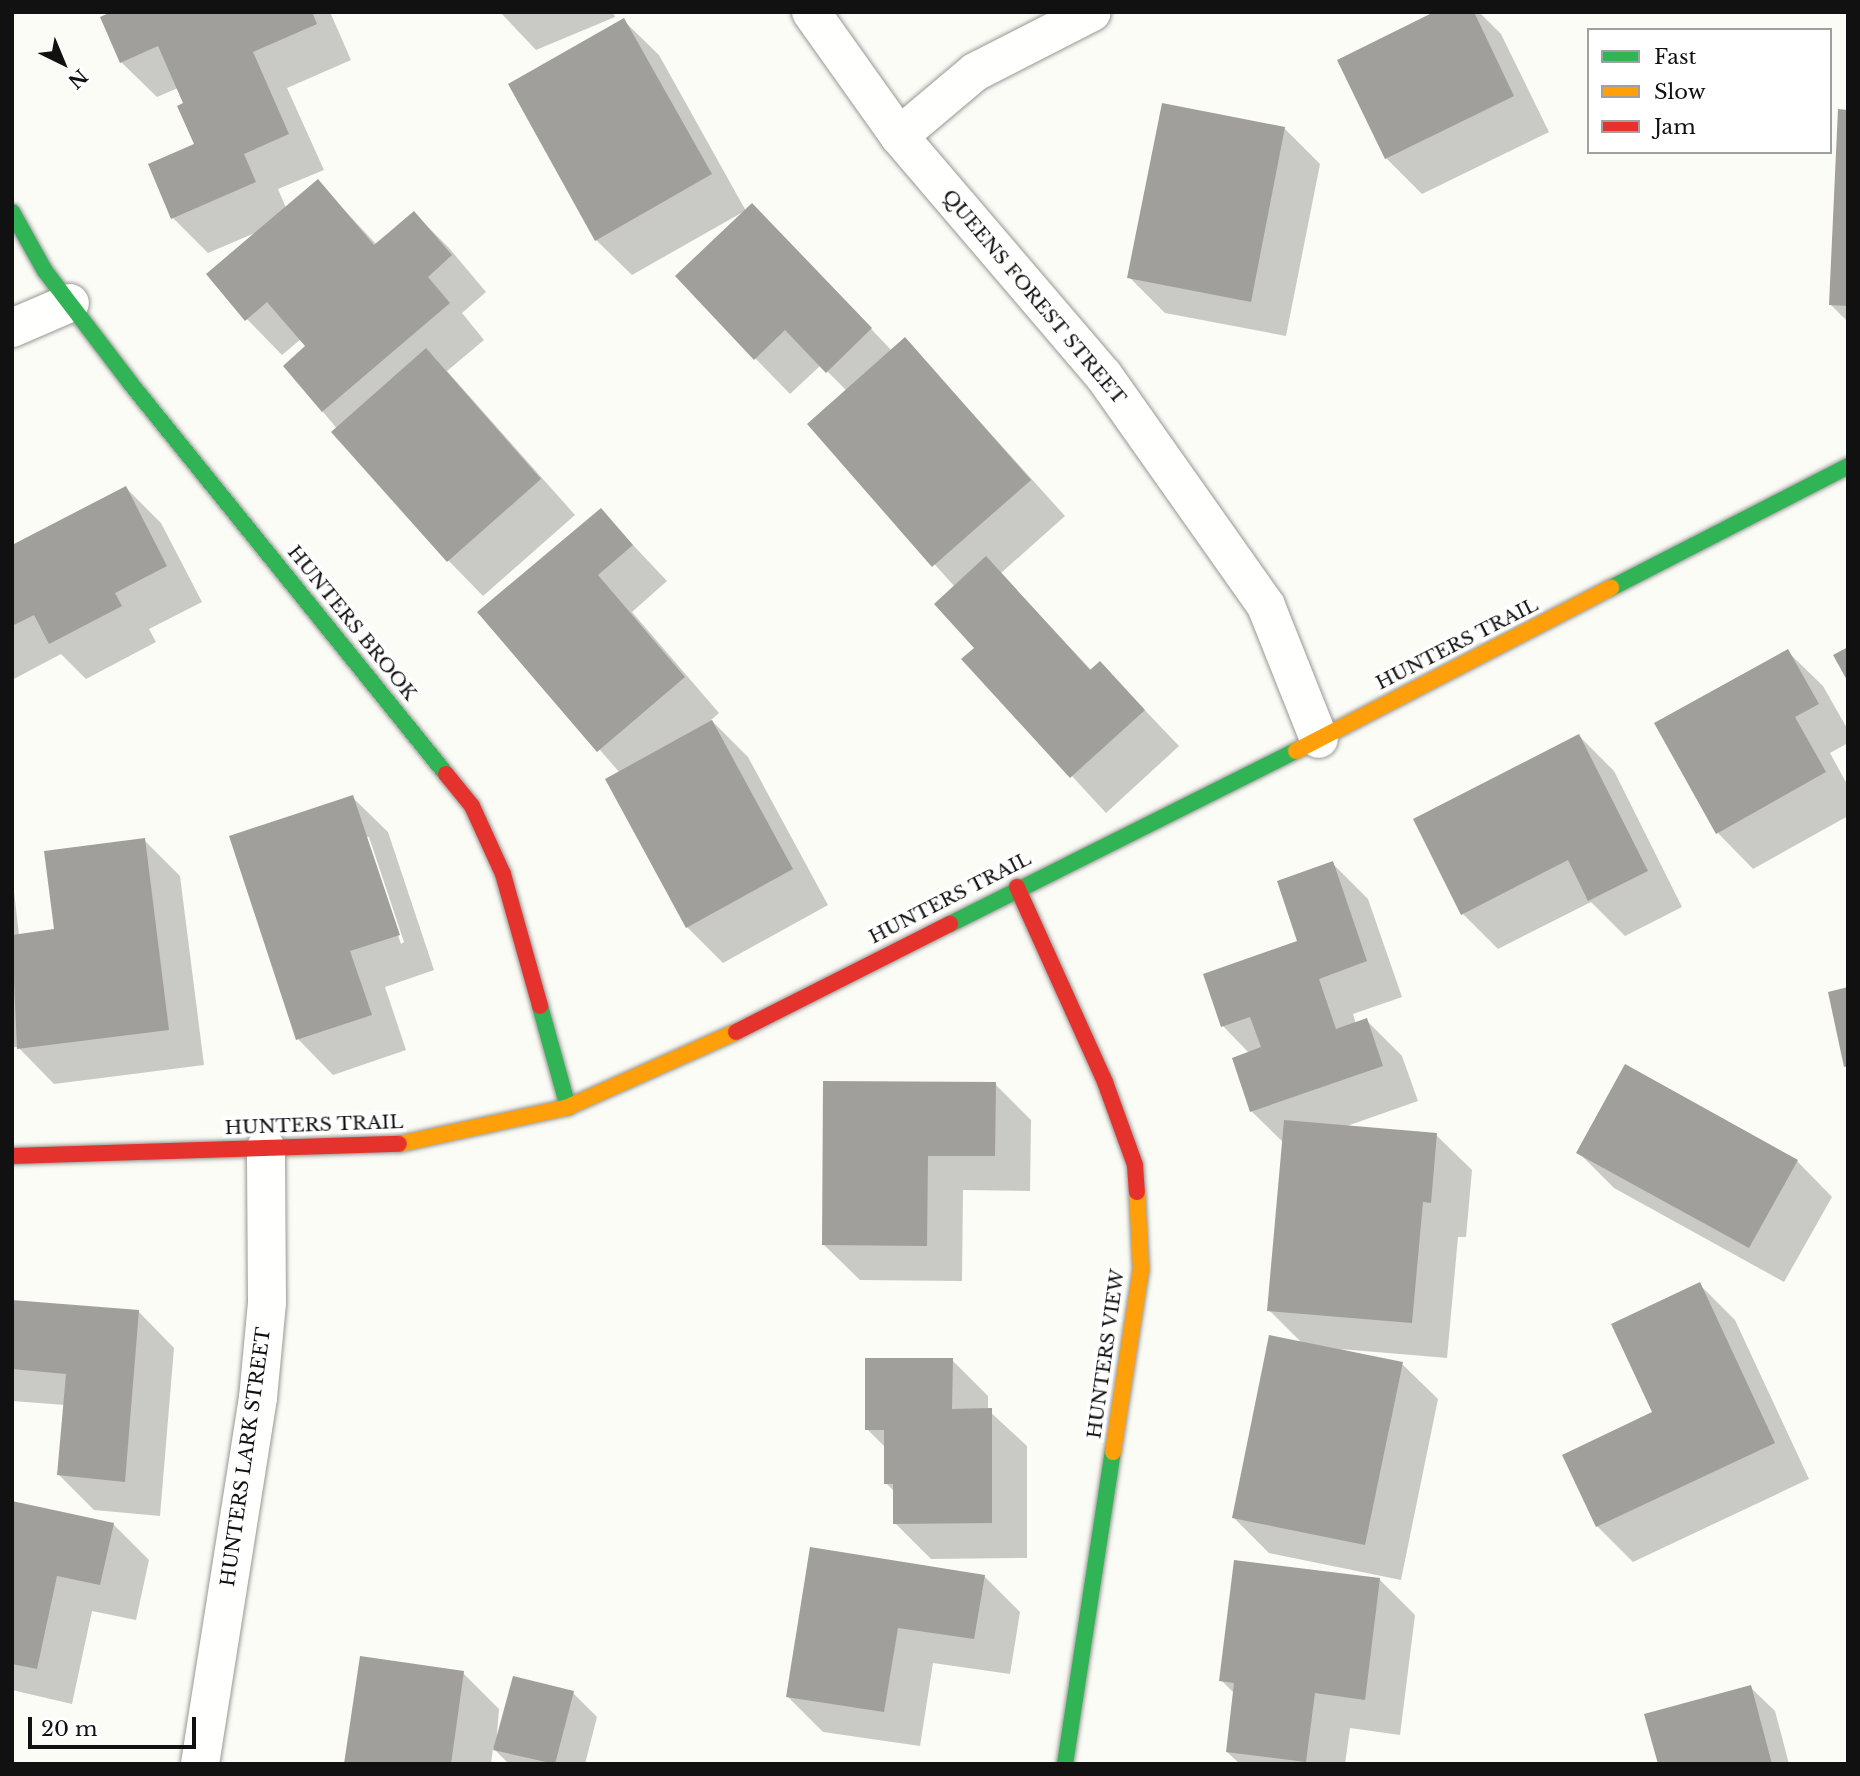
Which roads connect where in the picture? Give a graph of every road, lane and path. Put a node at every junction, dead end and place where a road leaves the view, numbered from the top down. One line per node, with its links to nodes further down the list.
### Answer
1 (811, 12): 3 (street, QUEENS FOREST STREET)
2 (1092, 12): 3 (street)
3 (899, 136): 8 (street, QUEENS FOREST STREET)
4 (12, 212): 5 (street, HUNTERS BROOK)
5 (70, 303): 6 (street); 10 (street, HUNTERS BROOK)
6 (12, 328)
7 (1848, 466): 8 (street, HUNTERS TRAIL)
8 (1319, 738): 9 (street, HUNTERS TRAIL)
9 (1017, 887): 10 (street, HUNTERS TRAIL); 14 (street, HUNTERS VIEW)
10 (568, 1107): 11 (street, HUNTERS TRAIL)
11 (266, 1148): 12 (street, HUNTERS TRAIL); 13 (street, HUNTERS LARK STREET)
12 (12, 1156)
13 (200, 1764)
14 (1065, 1764)

